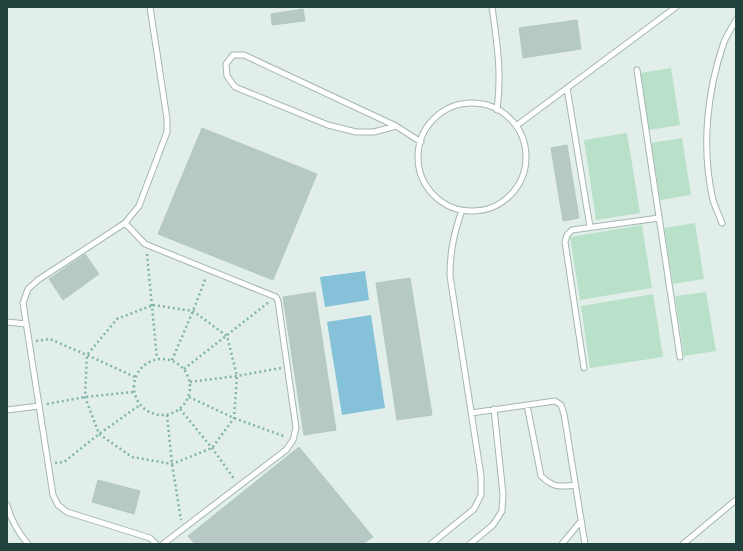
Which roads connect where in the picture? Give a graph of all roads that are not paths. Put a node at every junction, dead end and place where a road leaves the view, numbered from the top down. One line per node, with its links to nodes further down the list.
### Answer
1 (150, 7): 13 (lane)
2 (492, 7): 7 (lane)
3 (676, 7): 6 (lane)
4 (736, 20): 14 (lane)
5 (637, 70): 12 (lane)
6 (567, 88): 9 (lane); 15 (lane)
7 (497, 110): 9 (lane); 10 (lane)
8 (396, 126): 8 (lane); 10 (lane)
9 (516, 126): 11 (lane)
10 (421, 142): 11 (lane)
11 (462, 210): 24 (lane)
12 (659, 218): 15 (lane); 18 (lane)
13 (125, 223): 17 (lane); 31 (lane)
14 (722, 223)
15 (590, 227): 19 (lane)
16 (7, 322): 17 (lane)
17 (26, 324): 21 (lane)
18 (680, 357)
19 (584, 368)
20 (527, 405): 23 (lane); 25 (lane); 25 (lane)
21 (39, 406): 22 (lane); 30 (lane)
22 (7, 410)
23 (494, 410): 24 (lane); 33 (lane)
24 (471, 413): 32 (lane)
25 (575, 485): 28 (lane)
26 (736, 500): 36 (lane)
27 (7, 505): 29 (lane)
28 (581, 521): 34 (lane); 35 (lane)
29 (28, 544)
30 (156, 544)
31 (163, 544)
32 (431, 544)
33 (470, 544)
34 (562, 544)
35 (585, 544)
36 (683, 544)

